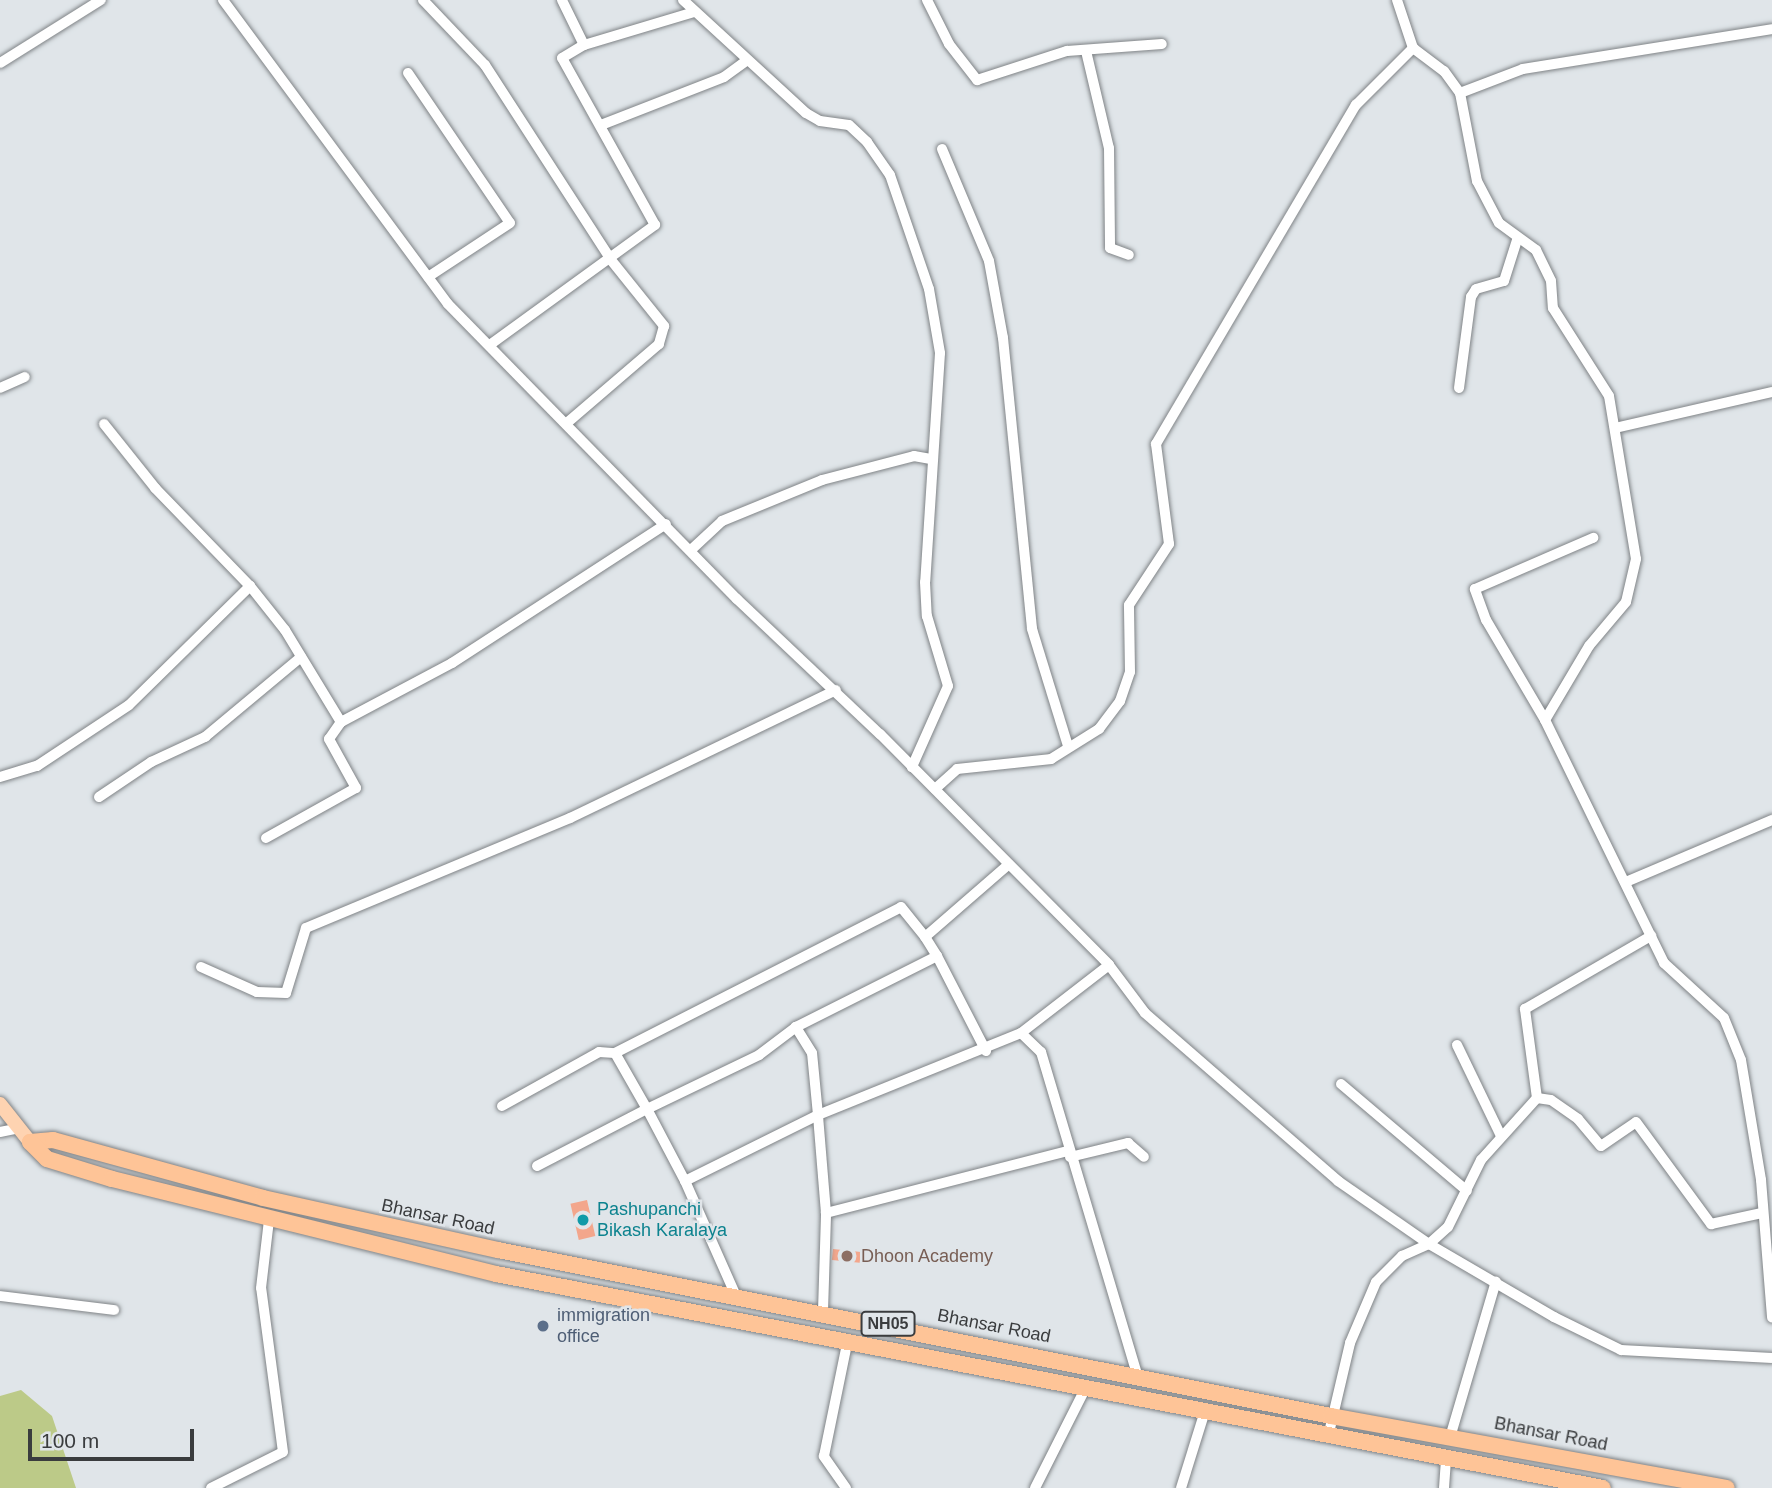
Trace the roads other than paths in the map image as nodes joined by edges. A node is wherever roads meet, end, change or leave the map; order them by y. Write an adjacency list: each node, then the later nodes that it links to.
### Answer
1 (102, 0): 15 (street)
2 (223, 0): 23 (street)
3 (423, 0): 22 (street)
4 (562, 0): 11 (street)
5 (683, 0): 8 (street)
6 (927, 0): 13 (street)
7 (1397, 0): 12 (street)
8 (694, 12): 11 (street); 14 (street)
9 (1772, 29): 17 (street)
10 (1162, 44): 13 (street)
11 (584, 45): 18 (street)
12 (1413, 48): 17 (street); 41 (street)
13 (1086, 51): 21 (street)
14 (746, 61): 18 (street); 32 (street)
15 (0, 63)
16 (408, 73): 23 (street)
17 (1460, 93): 20 (street)
18 (601, 125): 22 (street)
19 (942, 149): 41 (street)
20 (1517, 240): 27 (street); 31 (street)
21 (1129, 256)
22 (611, 260): 24 (street); 29 (street)
23 (428, 276): 24 (street)
24 (491, 344): 29 (street)
25 (24, 377): 26 (street)
26 (0, 388)
27 (1459, 388)
28 (1772, 392): 31 (street)
29 (568, 422): 33 (street)
30 (104, 424): 36 (street)
31 (1615, 428): 39 (street)
32 (931, 459): 35 (street); 42 (street)
33 (666, 524): 35 (street); 40 (street)
34 (1593, 538): 39 (street)
35 (692, 549): 38 (street)
36 (250, 586): 37 (street); 43 (street)
37 (301, 657): 40 (street); 45 (street)
38 (836, 690): 42 (street); 54 (street)
39 (1545, 720): 49 (street)
40 (341, 722): 47 (street)
41 (1068, 746): 44 (street)
42 (912, 767): 44 (street)
43 (0, 777)
44 (935, 789): 48 (street)
45 (99, 797)
46 (1772, 820): 49 (street)
47 (267, 838)
48 (1009, 864): 51 (street); 53 (street)
49 (1626, 882): 50 (street)
50 (1651, 936): 61 (street); 76 (street)
51 (925, 937): 52 (street); 59 (street)
52 (937, 956): 55 (street); 58 (street)
53 (1109, 965): 56 (street); 79 (street)
54 (201, 967)
55 (796, 1027): 64 (street); 65 (street)
56 (1021, 1032): 58 (street); 70 (street)
57 (1457, 1045): 68 (street)
58 (986, 1051): 65 (street)
59 (615, 1053): 63 (street); 64 (street)
60 (1342, 1084): 74 (street)
61 (1537, 1098): 68 (street); 76 (street)
62 (1, 1103): 66 (main road, NH05)
63 (502, 1106)
64 (647, 1108): 72 (street); 73 (street)
65 (818, 1115): 73 (street); 75 (street)
66 (16, 1129): 67 (street); 69 (main road, NH05)
67 (0, 1132)
68 (1500, 1134): 74 (street)
69 (30, 1142): 77 (highway, NH05); 83 (highway, Bhansar Road / NH05)
70 (1069, 1154): 71 (street); 75 (street); 89 (street)
71 (1144, 1157)
72 (537, 1166)
73 (685, 1181): 83 (street)
74 (1467, 1191): 79 (street)
75 (827, 1213): 85 (street)
76 (1762, 1213): 80 (street)
77 (270, 1220): 87 (highway, NH05); 96 (street)
78 (1772, 1234): 80 (street)
79 (1429, 1244): 81 (street); 92 (street)
80 (1768, 1262): 86 (street)
81 (1496, 1282): 88 (street); 93 (street)
82 (0, 1296): 84 (street)
83 (736, 1296): 85 (highway, Bhansar Road / NH05)
84 (114, 1310)
85 (823, 1311): 89 (highway, Bhansar Road / NH05)
86 (1772, 1318)
87 (848, 1344): 90 (highway, NH05); 97 (street)
88 (1772, 1358)
89 (1137, 1375): 92 (highway, Bhansar Road / NH05)
90 (1085, 1389): 91 (highway, NH05); 98 (street)
91 (1204, 1414): 94 (highway, NH05); 99 (street)
92 (1331, 1416): 93 (highway, Bhansar Road / NH05); 94 (street)
93 (1451, 1434): 102 (highway, Bhansar Road / NH05)
94 (1328, 1437): 95 (highway, NH05)
95 (1446, 1455): 100 (street); 101 (highway, NH05)
96 (211, 1488)
97 (846, 1488)
98 (1035, 1488)
99 (1181, 1488)
100 (1444, 1488)
101 (1603, 1488)
102 (1727, 1488)

